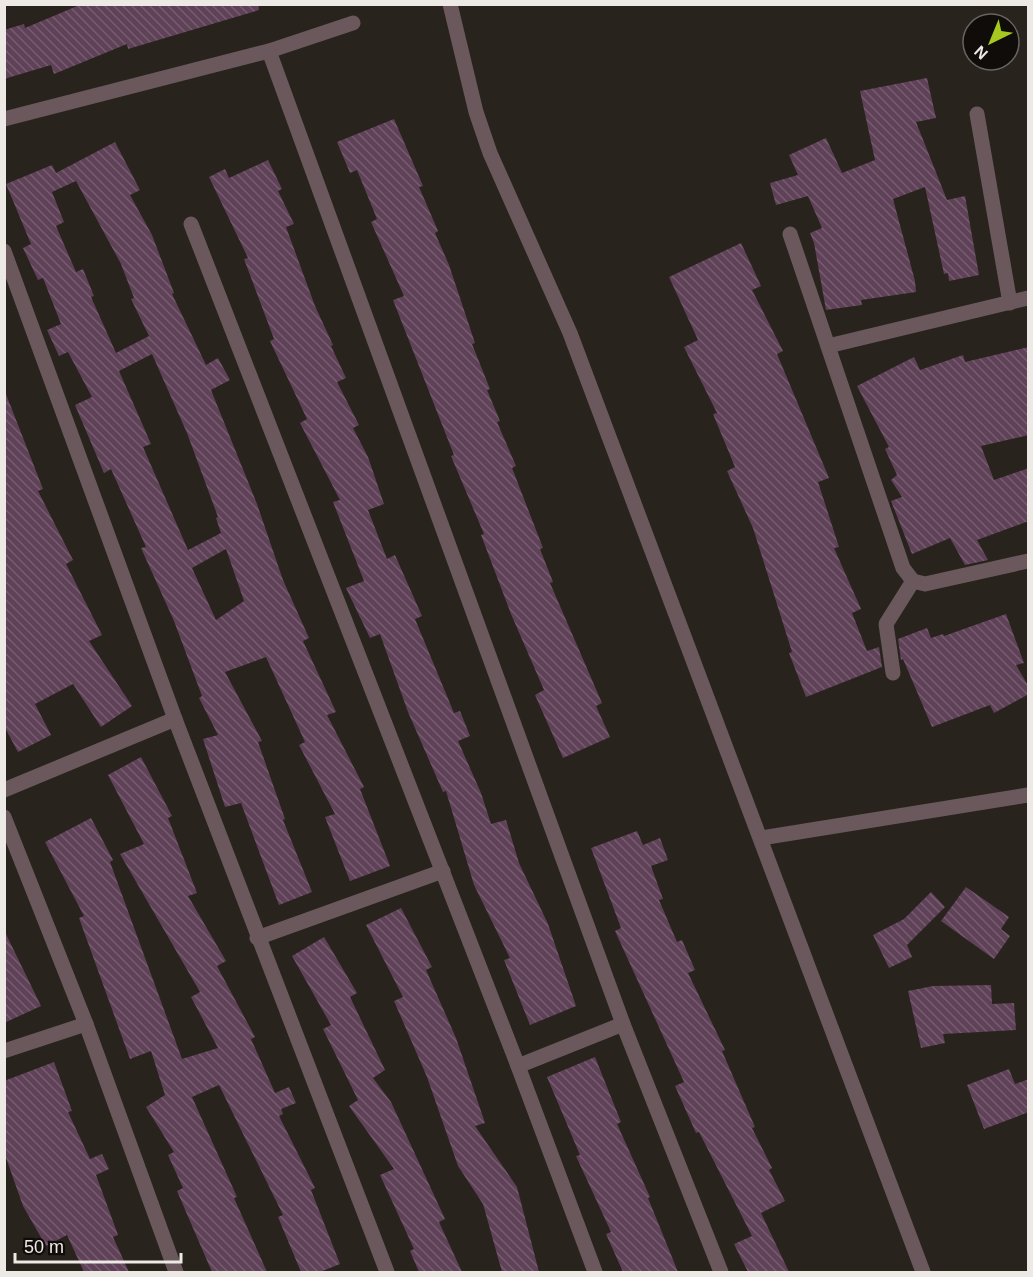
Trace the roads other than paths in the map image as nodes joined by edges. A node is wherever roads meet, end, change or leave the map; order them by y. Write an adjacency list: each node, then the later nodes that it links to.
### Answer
1 (450, 4): 19 (street)
2 (353, 23): 3 (street)
3 (268, 51): 5 (street); 23 (street)
4 (977, 114): 10 (street)
5 (4, 119)
6 (191, 224): 20 (street)
7 (790, 234): 11 (street)
8 (4, 251): 15 (street)
9 (1029, 298): 10 (street)
10 (1010, 303): 11 (street)
11 (828, 346): 13 (street)
12 (1029, 561): 13 (street)
13 (913, 581): 14 (street)
14 (893, 673)
15 (174, 719): 16 (street); 21 (street)
16 (4, 790)
17 (1029, 795): 19 (street)
18 (4, 817): 22 (street)
19 (761, 838): 30 (street)
20 (443, 871): 21 (street); 25 (street)
21 (257, 938): 27 (street)
22 (86, 1024): 24 (street); 26 (street)
23 (623, 1024): 25 (street); 29 (street)
24 (4, 1051)
25 (518, 1066): 28 (street)
26 (176, 1272)
27 (387, 1272)
28 (595, 1272)
29 (721, 1272)
30 (923, 1272)

